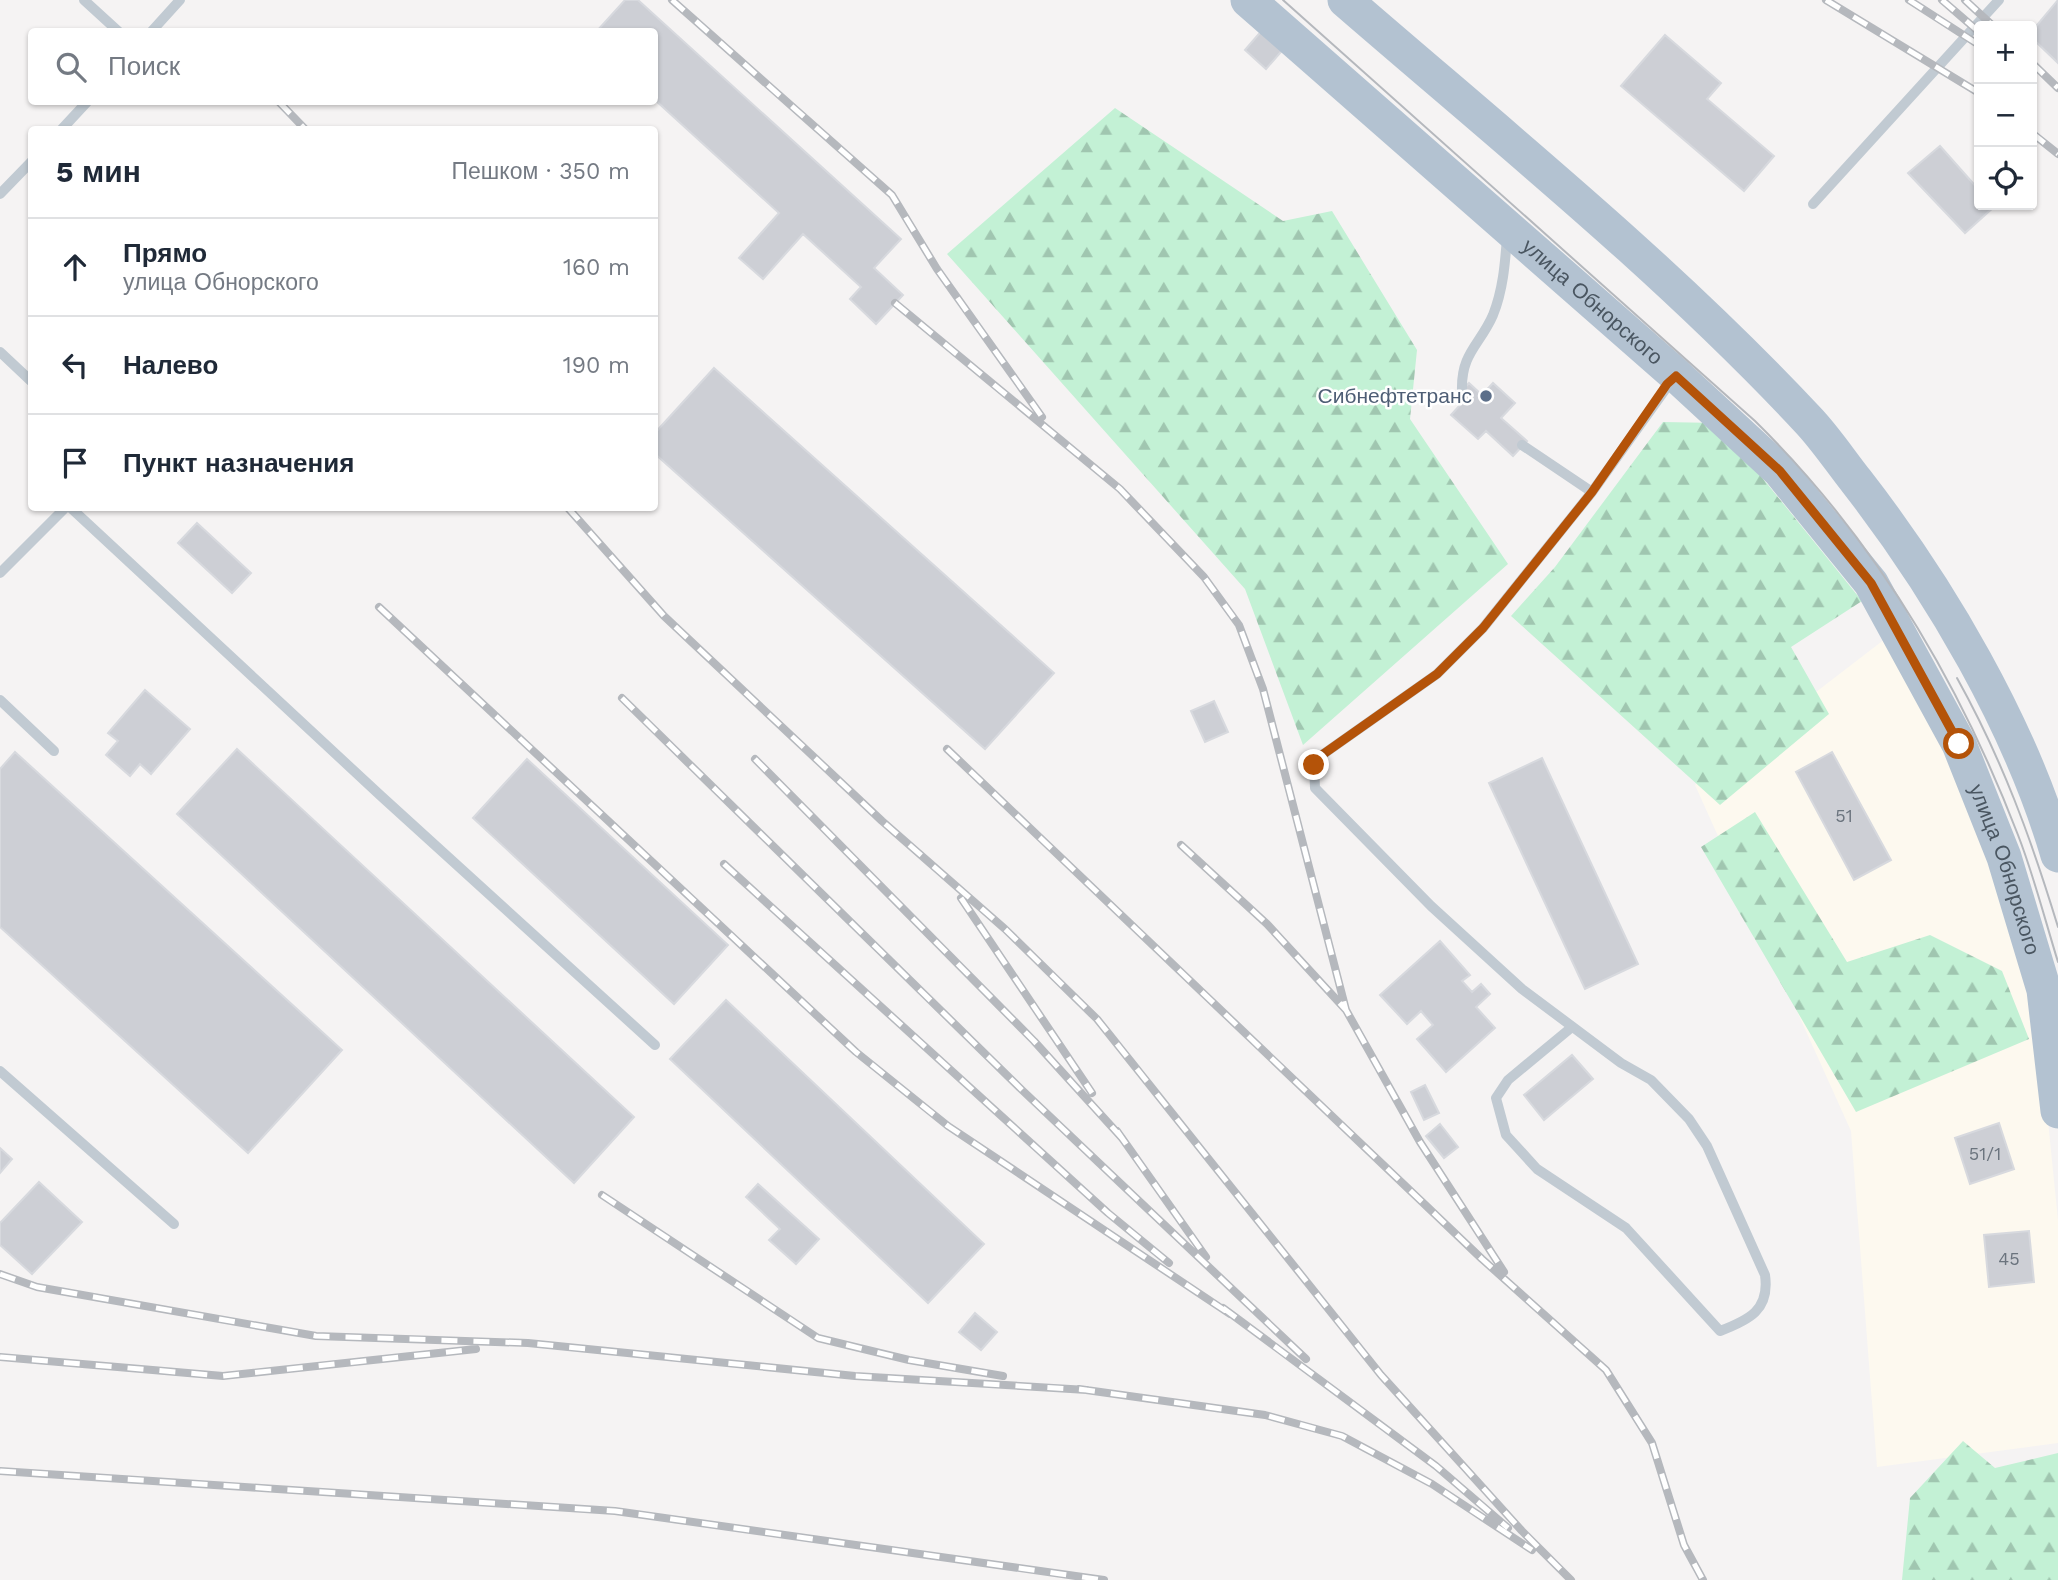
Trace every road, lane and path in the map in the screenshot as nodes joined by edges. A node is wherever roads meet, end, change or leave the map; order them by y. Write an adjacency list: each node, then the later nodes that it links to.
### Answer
1 (83, 0): 6 (lane)
2 (180, 0): 7 (lane)
3 (1248, 0): 13 (main road, улица Обнорского)
4 (1345, 0): 25 (main road)
5 (1999, 0): 12 (lane)
6 (114, 28)
7 (155, 28)
8 (84, 105): 9 (lane)
9 (65, 126)
10 (28, 165): 11 (lane)
11 (0, 194)
12 (1813, 204)
13 (1508, 228): 15 (main road, улица Обнорского); 17 (lane)
14 (0, 352): 16 (lane)
15 (1676, 376): 19 (lane); 29 (main road, улица Обнорского)
16 (28, 378)
17 (1462, 390)
18 (1522, 445): 19 (lane)
19 (1592, 492): 26 (lane)
20 (62, 511): 22 (lane)
21 (74, 511): 27 (lane)
22 (0, 573)
23 (0, 700): 24 (lane)
24 (54, 751)
25 (2057, 850)
26 (1572, 1027): 26 (lane)
27 (655, 1045)
28 (0, 1071): 30 (lane)
29 (2058, 1111)
30 (174, 1224)

